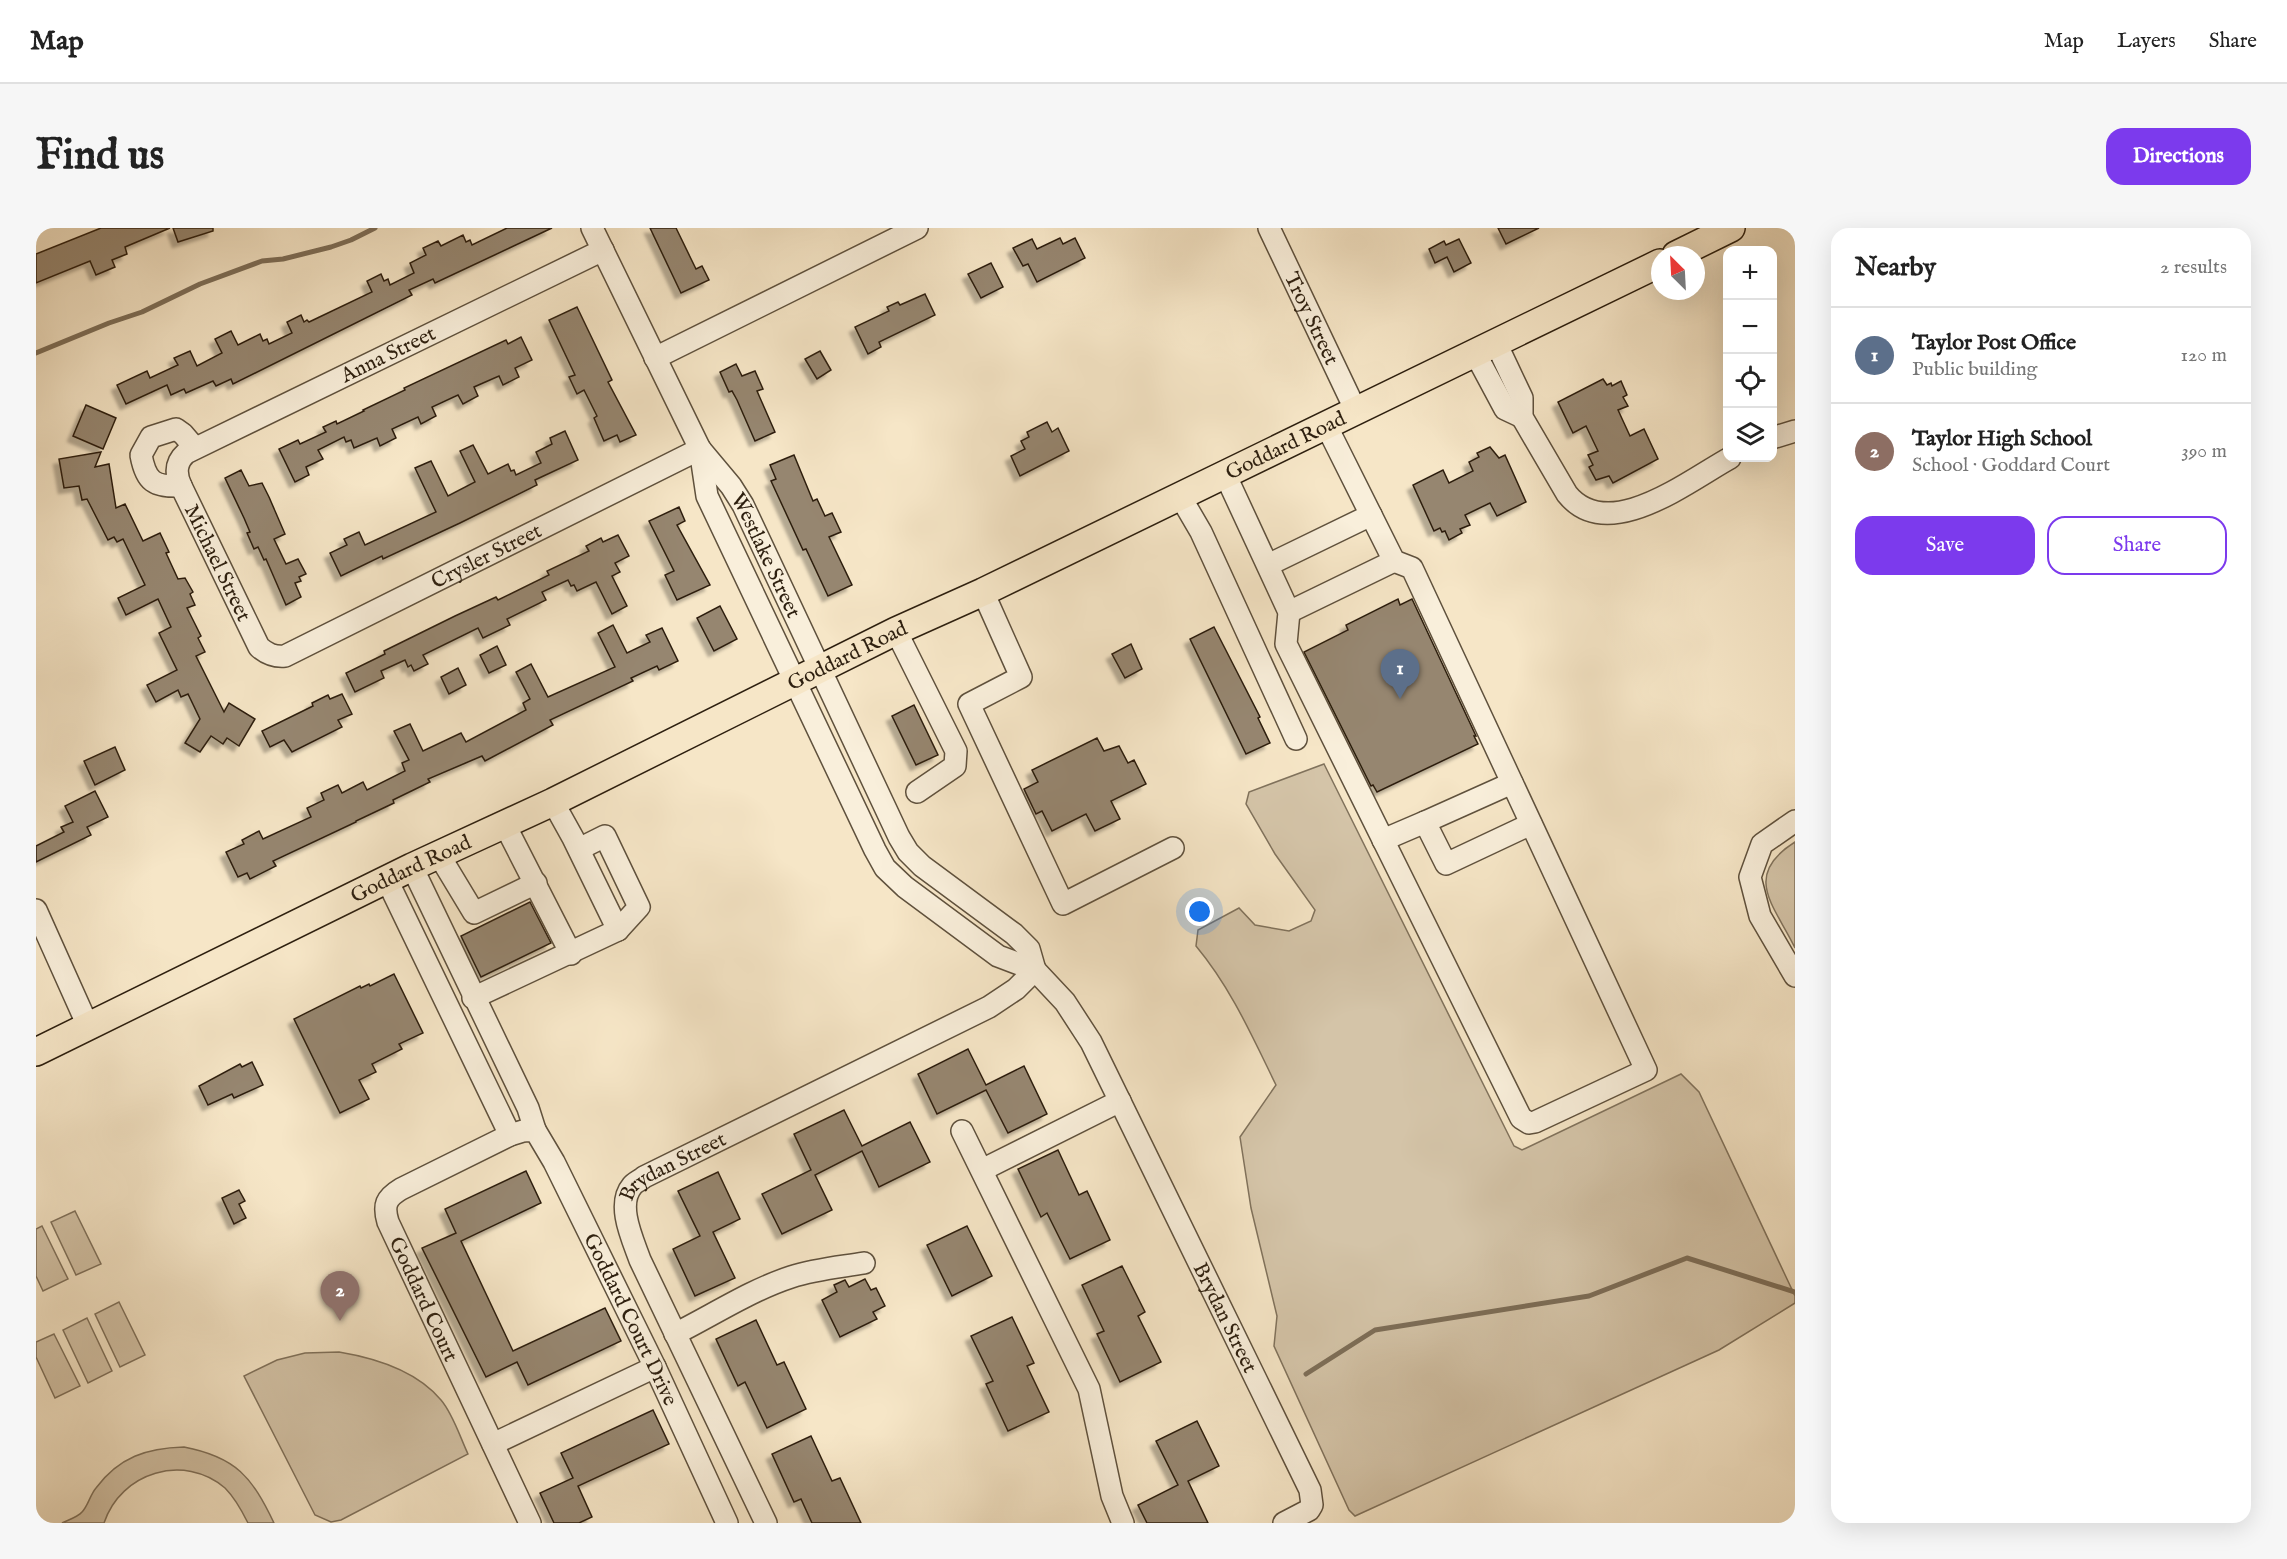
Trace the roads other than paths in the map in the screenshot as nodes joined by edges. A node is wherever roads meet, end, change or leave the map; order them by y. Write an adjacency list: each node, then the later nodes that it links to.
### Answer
1 (592, 228): 6 (street, Westlake Street)
2 (917, 228): 9 (street)
3 (1269, 228): 10 (street, Troy Street)
4 (1724, 230): 5 (main road)
5 (1693, 246)
6 (603, 250): 9 (street, Westlake Street); 14 (street, Anna Street)
7 (1651, 267): 8 (main road, Goddard Road)
8 (1485, 348): 10 (main road, Goddard Road); 16 (street)
9 (655, 358): 15 (street, Westlake Street)
10 (1356, 411): 11 (main road, Goddard Road)
11 (1326, 425): 18 (main road, Goddard Road); 21 (street)
12 (1795, 431): 13 (street)
13 (1777, 437)
14 (195, 448): 17 (street, Anna Street); 19 (street)
15 (700, 449): 27 (street, Crysler Street); 28 (street, Westlake Street); 29 (street, Westlake Street)
16 (1723, 462)
17 (178, 464): 19 (street, Michael Street)
18 (1225, 474): 20 (main road, Goddard Road); 23 (street)
19 (181, 486): 27 (street, Michael Street)
20 (1180, 496): 24 (main road, Goddard Road); 30 (street)
21 (1371, 515): 22 (street); 23 (street)
22 (1394, 561): 25 (street); 31 (street)
23 (1268, 565): 25 (street)
24 (983, 592): 26 (main road, Goddard Road); 39 (street)
25 (1289, 612): 38 (street)
26 (896, 631): 28 (main road, Goddard Road); 32 (street)
27 (271, 655)
28 (819, 669): 29 (main road, Goddard Road); 48 (street, Brydan Street)
29 (795, 680): 33 (main road, Goddard Road); 48 (street, Brydan Street)
30 (1296, 739)
31 (1512, 783): 35 (street); 37 (street)
32 (917, 792)
33 (553, 802): 36 (main road, Goddard Road); 40 (street)
34 (1795, 821): 49 (street)
35 (1425, 822): 37 (street); 38 (street)
36 (504, 824): 41 (main road, Goddard Road); 44 (street)
37 (1531, 824): 38 (street)
38 (1383, 840)
39 (1173, 848)
40 (579, 849): 46 (street); 46 (street)
41 (439, 855): 42 (main road, Goddard Road); 44 (street)
42 (412, 867): 43 (main road, Goddard Road); 50 (street)
43 (387, 880): 51 (main road, Goddard Road); 55 (street)
44 (536, 884): 47 (street)
45 (36, 910): 51 (street)
46 (618, 930): 47 (street)
47 (571, 954): 50 (street)
48 (1035, 970): 53 (street, Brydan Street); 58 (street, Brydan Street)
49 (1795, 976)
50 (473, 998): 55 (street)
51 (88, 1026): 52 (main road, Goddard Road)
52 (36, 1052)
53 (1120, 1101): 56 (street); 65 (street, Brydan Street)
54 (962, 1131): 56 (street)
55 (523, 1132): 59 (street, Goddard Court Drive); 60 (street, Goddard Court)
56 (982, 1170): 64 (street)
57 (864, 1263): 58 (street)
58 (675, 1334): 63 (street, Brydan Street)
59 (655, 1367): 60 (street); 62 (street, Goddard Court Drive)
60 (492, 1444): 61 (street, Goddard Court)
61 (530, 1523)
62 (728, 1523)
63 (766, 1523)
64 (1123, 1523)
65 (1284, 1523)

